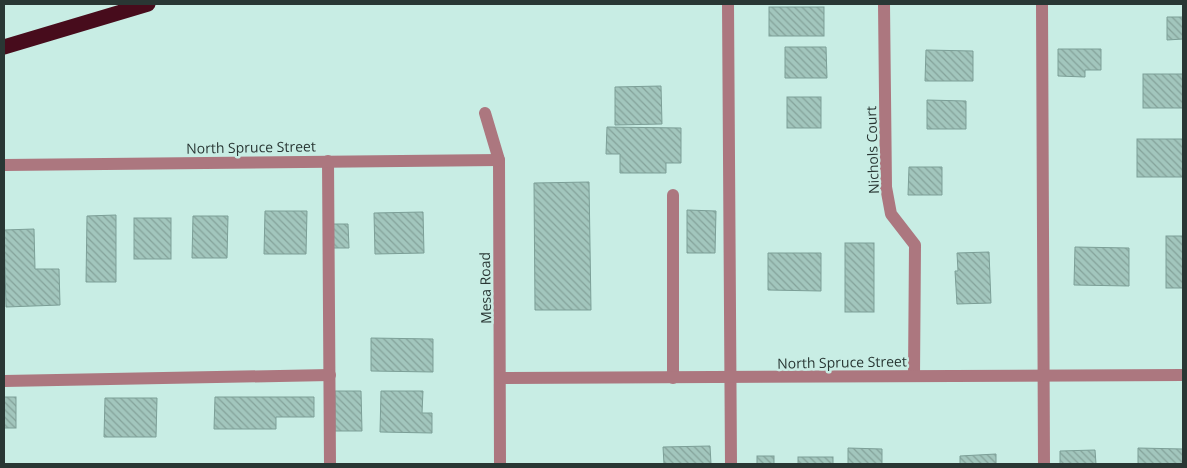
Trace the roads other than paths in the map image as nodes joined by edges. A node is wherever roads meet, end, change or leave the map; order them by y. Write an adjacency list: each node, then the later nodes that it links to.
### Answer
1 (148, 4): 5 (highway)
2 (728, 4): 17 (street)
3 (884, 4): 13 (street, Nichols Court)
4 (1042, 4): 14 (street)
5 (4, 47)
6 (485, 113): 7 (street, Mesa Road)
7 (499, 160): 8 (street, North Spruce Street); 15 (street, Mesa Road)
8 (328, 161): 9 (street, North Spruce Street); 11 (street)
9 (4, 165)
10 (673, 195): 16 (street)
11 (330, 375): 18 (street); 19 (street)
12 (1183, 375): 14 (street, North Spruce Street)
13 (914, 376): 14 (street, North Spruce Street); 17 (street, North Spruce Street)
14 (1042, 376): 22 (street)
15 (501, 378): 16 (street, North Spruce Street); 20 (street, Mesa Road)
16 (673, 378): 17 (street, North Spruce Street)
17 (730, 378): 21 (street)
18 (4, 381)
19 (330, 464)
20 (500, 464)
21 (731, 464)
22 (1044, 464)

